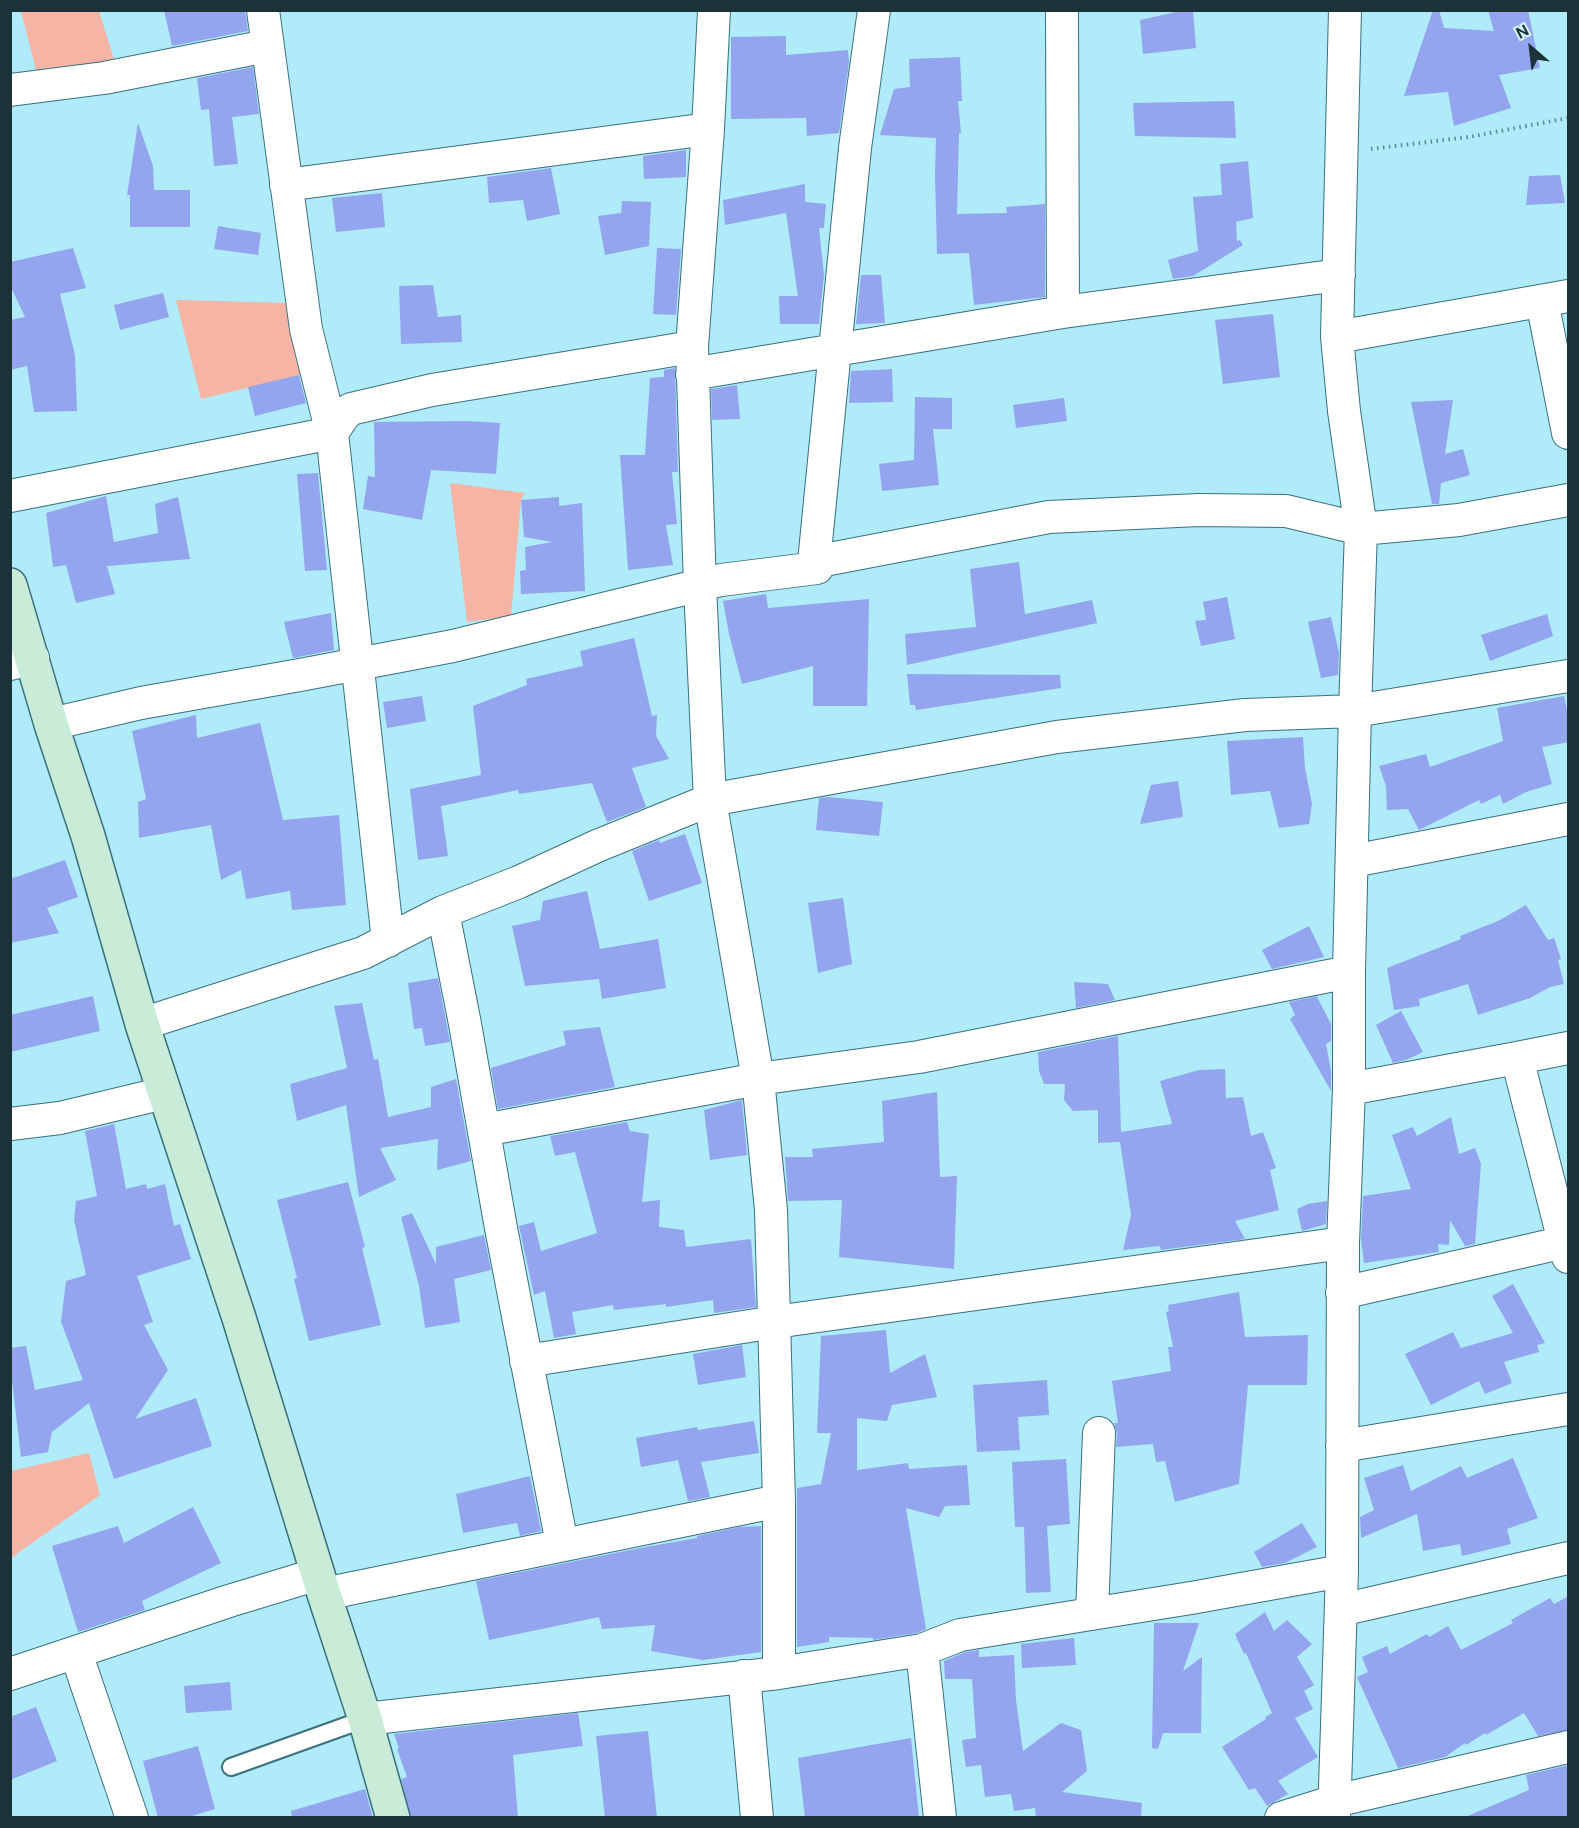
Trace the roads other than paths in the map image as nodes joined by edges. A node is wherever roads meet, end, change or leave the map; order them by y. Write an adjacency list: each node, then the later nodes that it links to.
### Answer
1 (263, 10): 6 (street)
2 (714, 10): 8 (street)
3 (874, 10): 14 (street)
4 (1062, 10): 12 (street)
5 (1345, 10): 10 (street)
6 (267, 46): 7 (street); 9 (street)
7 (10, 90)
8 (708, 129): 9 (street); 15 (street)
9 (286, 185): 16 (street)
10 (1339, 275): 12 (street); 13 (street)
11 (1555, 299): 13 (street); 17 (street)
12 (1063, 312): 14 (street)
13 (1337, 337): 20 (street)
14 (834, 351): 15 (street); 21 (street)
15 (692, 361): 16 (street); 23 (street)
16 (332, 432): 18 (street); 25 (street)
17 (1569, 433)
18 (10, 496)
19 (1569, 500): 20 (street)
20 (1361, 529): 21 (street); 27 (street)
21 (814, 562): 23 (street)
22 (10, 585): 24 (street)
23 (700, 586): 25 (street); 29 (street)
24 (22, 661): 28 (street)
25 (359, 664): 28 (street); 33 (street)
26 (1569, 676): 27 (street)
27 (1355, 711): 29 (street); 31 (street)
28 (51, 723): 35 (street)
29 (710, 800): 32 (street); 38 (street)
30 (1569, 819): 31 (street)
31 (1353, 861): 34 (street)
32 (443, 912): 33 (street); 42 (street)
33 (388, 941): 35 (street)
34 (1349, 972): 38 (street); 39 (street)
35 (142, 1024): 40 (street)
36 (1569, 1048): 37 (street)
37 (1517, 1058): 39 (street); 44 (street)
38 (758, 1079): 42 (street); 46 (street)
39 (1349, 1089): 43 (street)
40 (164, 1093): 41 (street); 55 (street)
41 (10, 1124)
42 (484, 1130): 47 (street)
43 (1343, 1243): 45 (street); 46 (street)
44 (1567, 1250): 45 (street)
45 (1342, 1293): 50 (street)
46 (775, 1322): 47 (street); 51 (street)
47 (526, 1361): 52 (street)
48 (1569, 1409): 50 (street)
49 (1100, 1434): 57 (street)
50 (1342, 1446): 54 (street)
51 (779, 1501): 52 (street); 60 (street)
52 (562, 1544): 55 (street)
53 (1569, 1558): 56 (street)
54 (1342, 1571): 56 (street); 57 (street)
55 (321, 1584): 59 (street); 63 (street)
56 (1341, 1610): 66 (street)
57 (1092, 1613): 58 (street)
58 (922, 1650): 60 (street); 70 (street)
59 (76, 1653): 61 (street); 67 (street)
60 (779, 1673): 62 (street)
61 (10, 1674)
62 (744, 1676): 63 (street); 69 (street)
63 (364, 1719): 65 (lane); 68 (street)
64 (1569, 1747): 66 (street)
65 (231, 1767)
66 (1334, 1809): 71 (street)
67 (132, 1818)
68 (393, 1818)
69 (757, 1818)
70 (940, 1818)
71 (1281, 1818)

